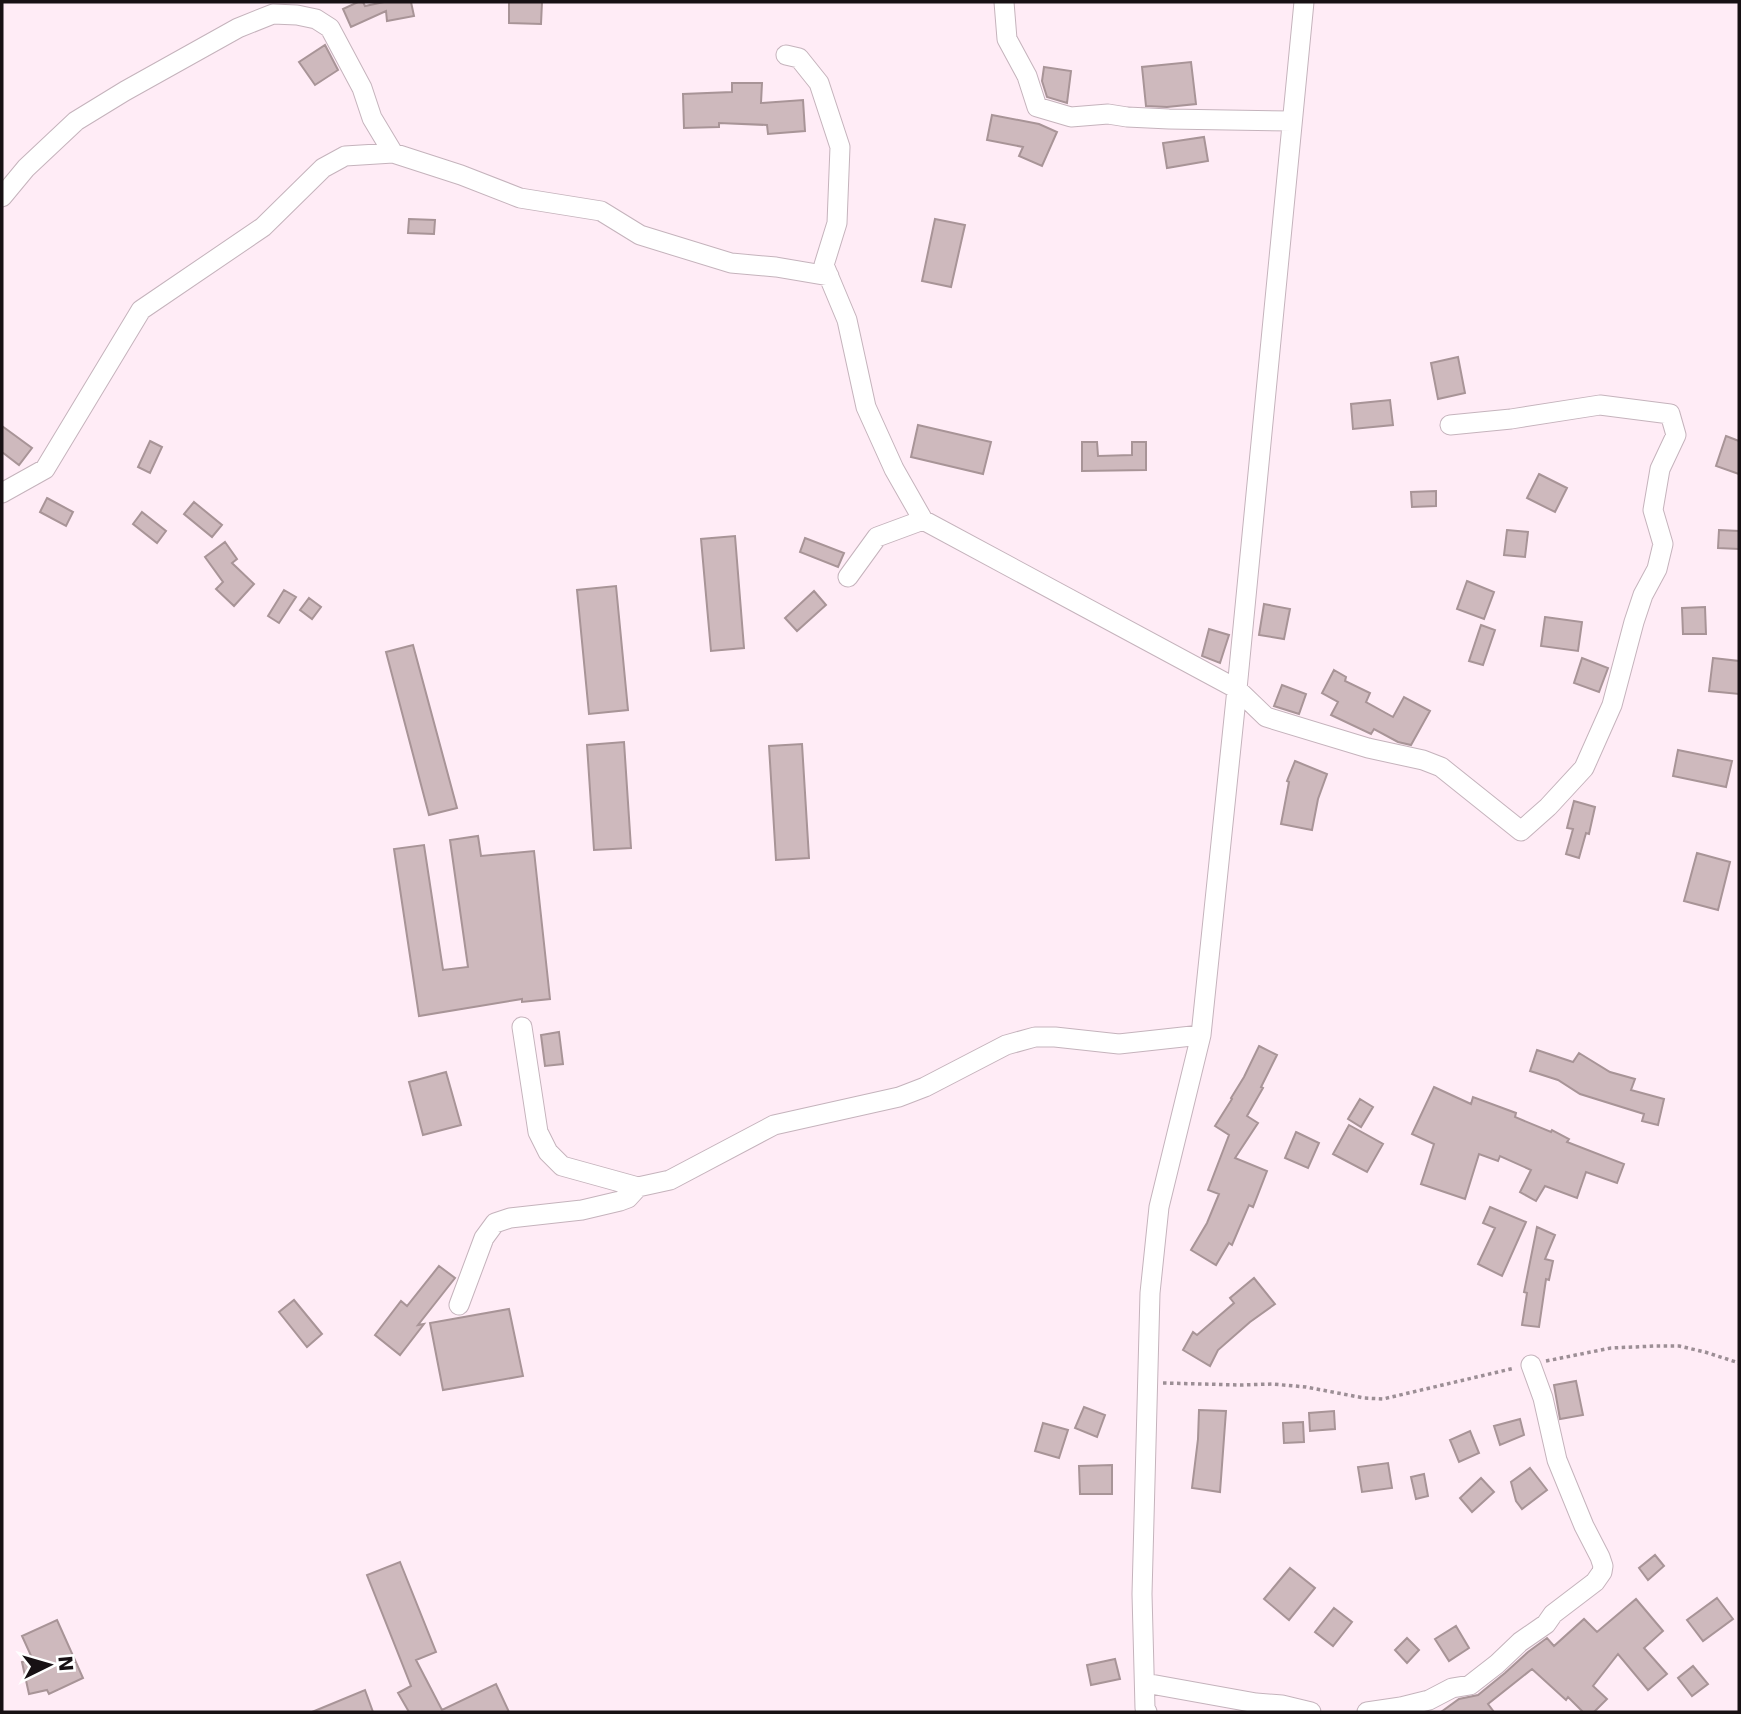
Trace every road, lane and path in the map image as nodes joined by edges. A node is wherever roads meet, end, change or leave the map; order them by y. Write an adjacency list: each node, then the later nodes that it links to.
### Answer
1 (1004, 2): 4 (street)
2 (1304, 2): 4 (street)
3 (786, 55): 7 (street)
4 (1292, 121): 12 (street)
5 (393, 153): 6 (street); 7 (street); 9 (street)
6 (2, 197)
7 (829, 276): 10 (street)
8 (1450, 425): 12 (street)
9 (2, 493)
10 (923, 520): 11 (street); 12 (street)
11 (848, 577)
12 (1237, 689): 14 (street)
13 (522, 1027): 15 (street)
14 (1201, 1035): 15 (street); 19 (street)
15 (638, 1187): 16 (street)
16 (459, 1305)
17 (1739, 1363): 18 (path)
18 (1531, 1365): 19 (path); 23 (street)
19 (1147, 1382): 20 (street)
20 (1145, 1683): 21 (street); 22 (street)
21 (1141, 1711)
22 (1311, 1712)
23 (1367, 1712)

